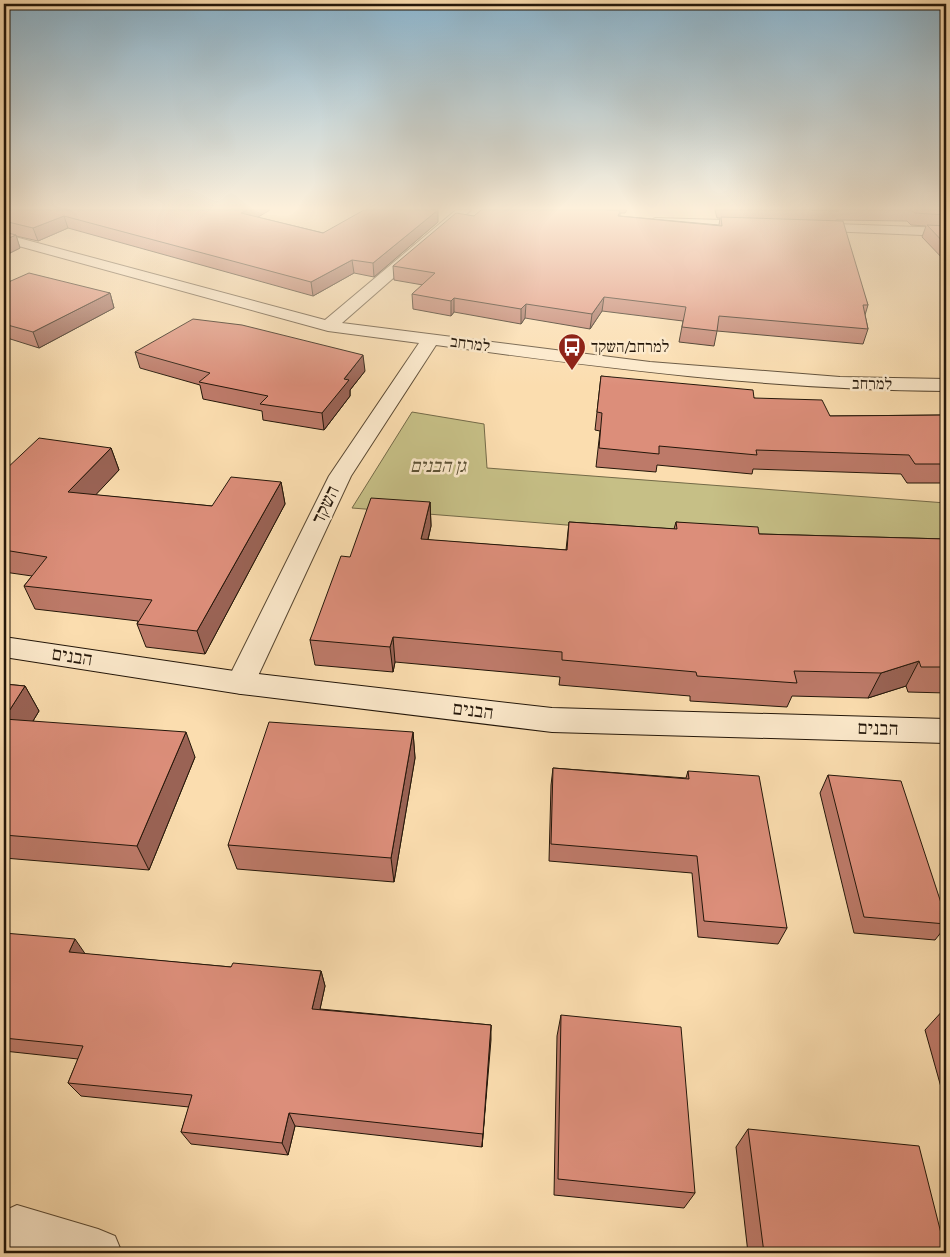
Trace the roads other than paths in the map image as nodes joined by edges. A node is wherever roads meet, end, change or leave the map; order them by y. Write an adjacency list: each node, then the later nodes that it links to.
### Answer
1 (117, 269): 3 (street, למרחב)
2 (395, 269): 3 (street)
3 (328, 326): 4 (street, למרחב)
4 (431, 339): 5 (street, למרחב); 7 (street, השקד)
5 (946, 385)
6 (4, 647): 7 (street, הבנים)
7 (241, 683): 8 (street, הבנים)
8 (946, 731)
9 (8, 1253): 10 (street)
10 (98, 1253)

